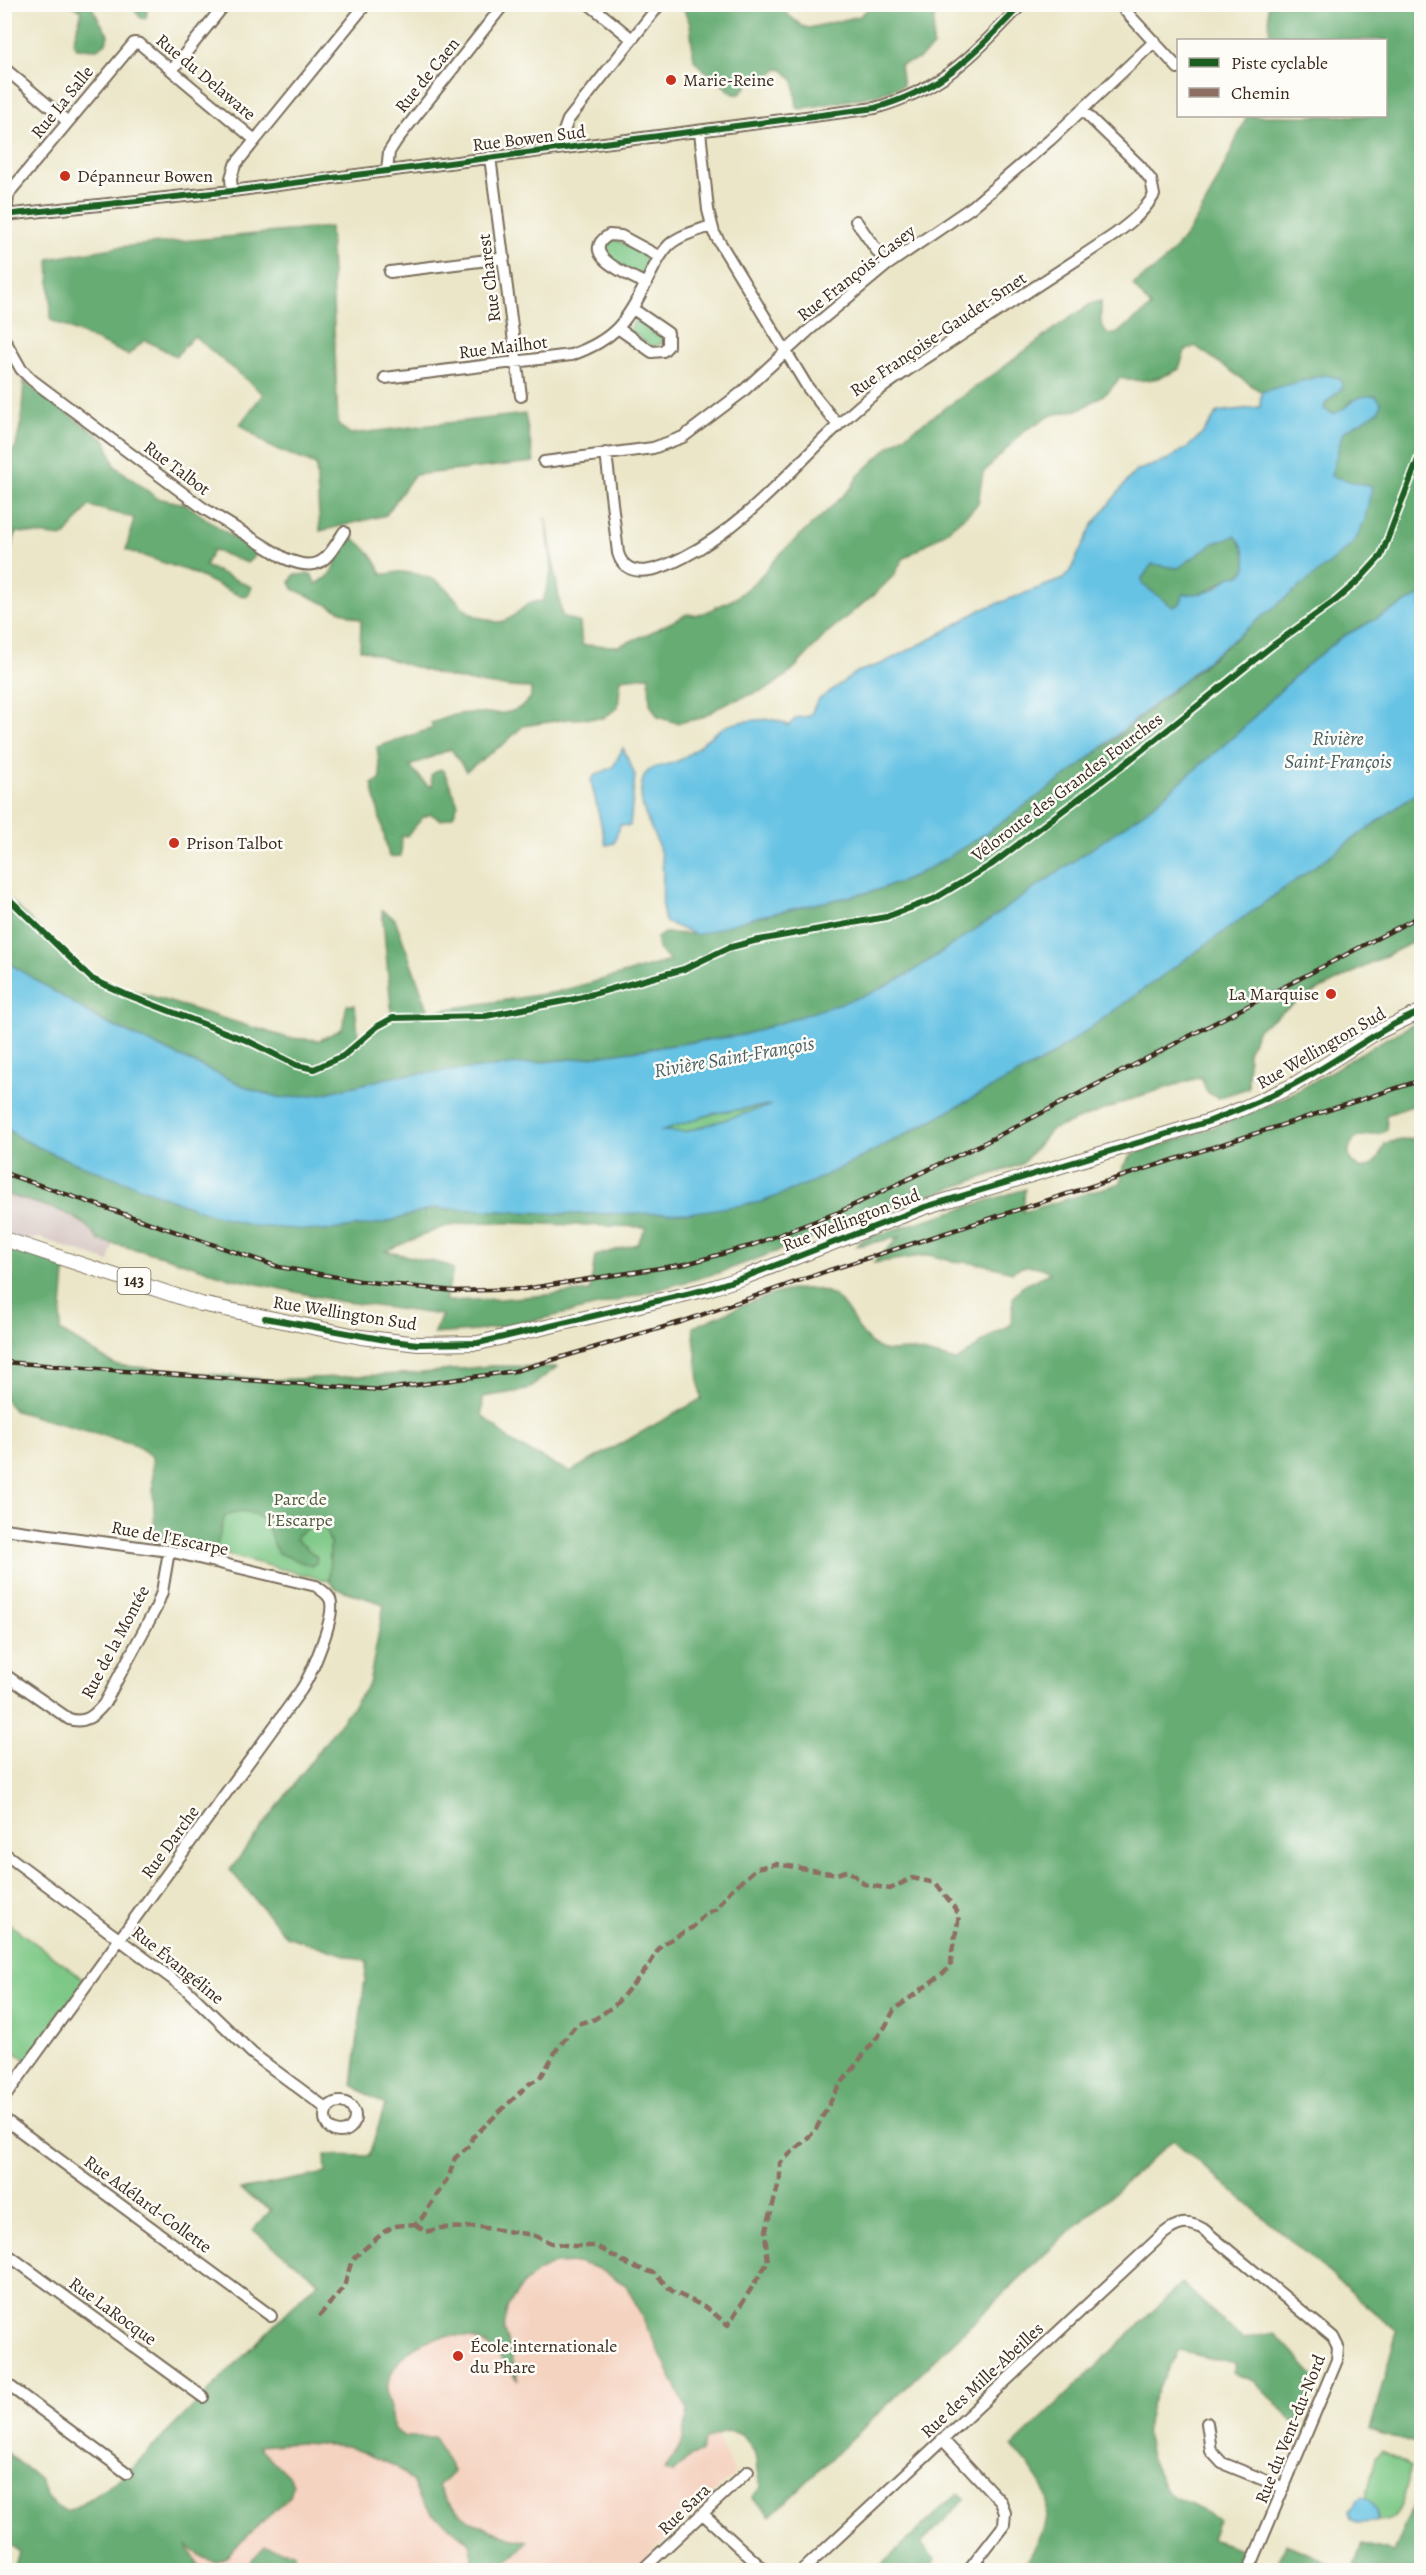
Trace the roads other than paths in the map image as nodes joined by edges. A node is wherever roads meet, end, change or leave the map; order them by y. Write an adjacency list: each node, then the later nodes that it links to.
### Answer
1 (225, 4): 13 (street)
2 (366, 4): 17 (street)
3 (504, 4): 20 (street, Rue de Caen)
4 (589, 4): 8 (street)
5 (660, 4): 8 (street)
6 (1022, 4): 16 (street, Rue Bowen Sud)
7 (1119, 4): 9 (street)
8 (632, 39): 18 (street)
9 (1155, 41): 11 (street); 14 (street, Rue François-Casey)
10 (134, 44): 13 (street, Rue du Delaware); 15 (street, Rue La Salle)
11 (1177, 66)
12 (4, 68): 15 (street)
13 (172, 70): 17 (street, Rue du Delaware)
14 (1082, 110): 27 (street, Rue François-Casey); 37 (street, Rue Françoise-Gaudet-Smet)
15 (67, 121): 22 (street, Rue La Salle)
16 (700, 131): 18 (street, Rue Bowen Sud); 24 (street)
17 (255, 140): 21 (street)
18 (563, 148): 19 (street, Rue Bowen Sud)
19 (490, 157): 20 (street, Rue Bowen Sud); 26 (street, Rue Charest)
20 (387, 171): 21 (street, Rue Bowen Sud)
21 (232, 191): 22 (street, Rue Bowen Sud)
22 (5, 215)
23 (856, 221): 27 (street)
24 (711, 226): 25 (street, Rue Mailhot); 33 (street)
25 (660, 257): 29 (street, Rue Mailhot); 29 (street)
26 (504, 258): 28 (street); 34 (street, Rue Charest)
27 (887, 266): 33 (street, Rue François-Casey)
28 (390, 272)
29 (646, 284): 30 (street, Rue Mailhot)
30 (633, 309): 31 (street, Rue Mailhot); 31 (street)
31 (619, 329): 34 (street, Rue Mailhot)
32 (4, 339): 40 (street, Rue Talbot)
33 (786, 352): 37 (street); 38 (street, Rue François-Casey)
34 (516, 362): 35 (street, Rue Mailhot); 36 (street, Rue Charest)
35 (385, 378)
36 (521, 396)
37 (838, 425): 38 (street, Rue Françoise-Gaudet-Smet)
38 (606, 453): 39 (street, Rue François-Casey)
39 (544, 462)
40 (344, 532)
41 (1422, 1011): 42 (main road, Rue Wellington Sud / 143)
42 (4, 1239)
43 (4, 1528): 44 (street, Rue de l'Escarpe)
44 (169, 1551): 45 (street, Rue de l'Escarpe); 46 (street, Rue de la Montée)
45 (326, 1593): 48 (street, Rue Darche)
46 (4, 1674)
47 (4, 1853): 48 (street, Rue Évangéline)
48 (120, 1939): 49 (street, Rue Darche); 50 (street, Rue Évangéline)
49 (4, 2098)
50 (327, 2109)
51 (4, 2119): 54 (street, Rue Adélard-Collette)
52 (1189, 2223): 58 (street, Rue des Mille-Abeilles); 61 (street, Rue du Vent-du-Nord)
53 (4, 2252): 56 (street, Rue LaRocque)
54 (271, 2316)
55 (4, 2382): 60 (street)
56 (203, 2397)
57 (1207, 2422): 61 (street)
58 (942, 2439): 65 (street, Rue des Mille-Abeilles); 66 (street)
59 (748, 2471): 62 (street, Rue Sara)
60 (127, 2473)
61 (1284, 2488): 67 (street, Rue du Vent-du-Nord)
62 (703, 2514): 63 (street, Rue Sara); 64 (street)
63 (642, 2571)
64 (764, 2571)
65 (803, 2571)
66 (969, 2571)
67 (1249, 2571)

